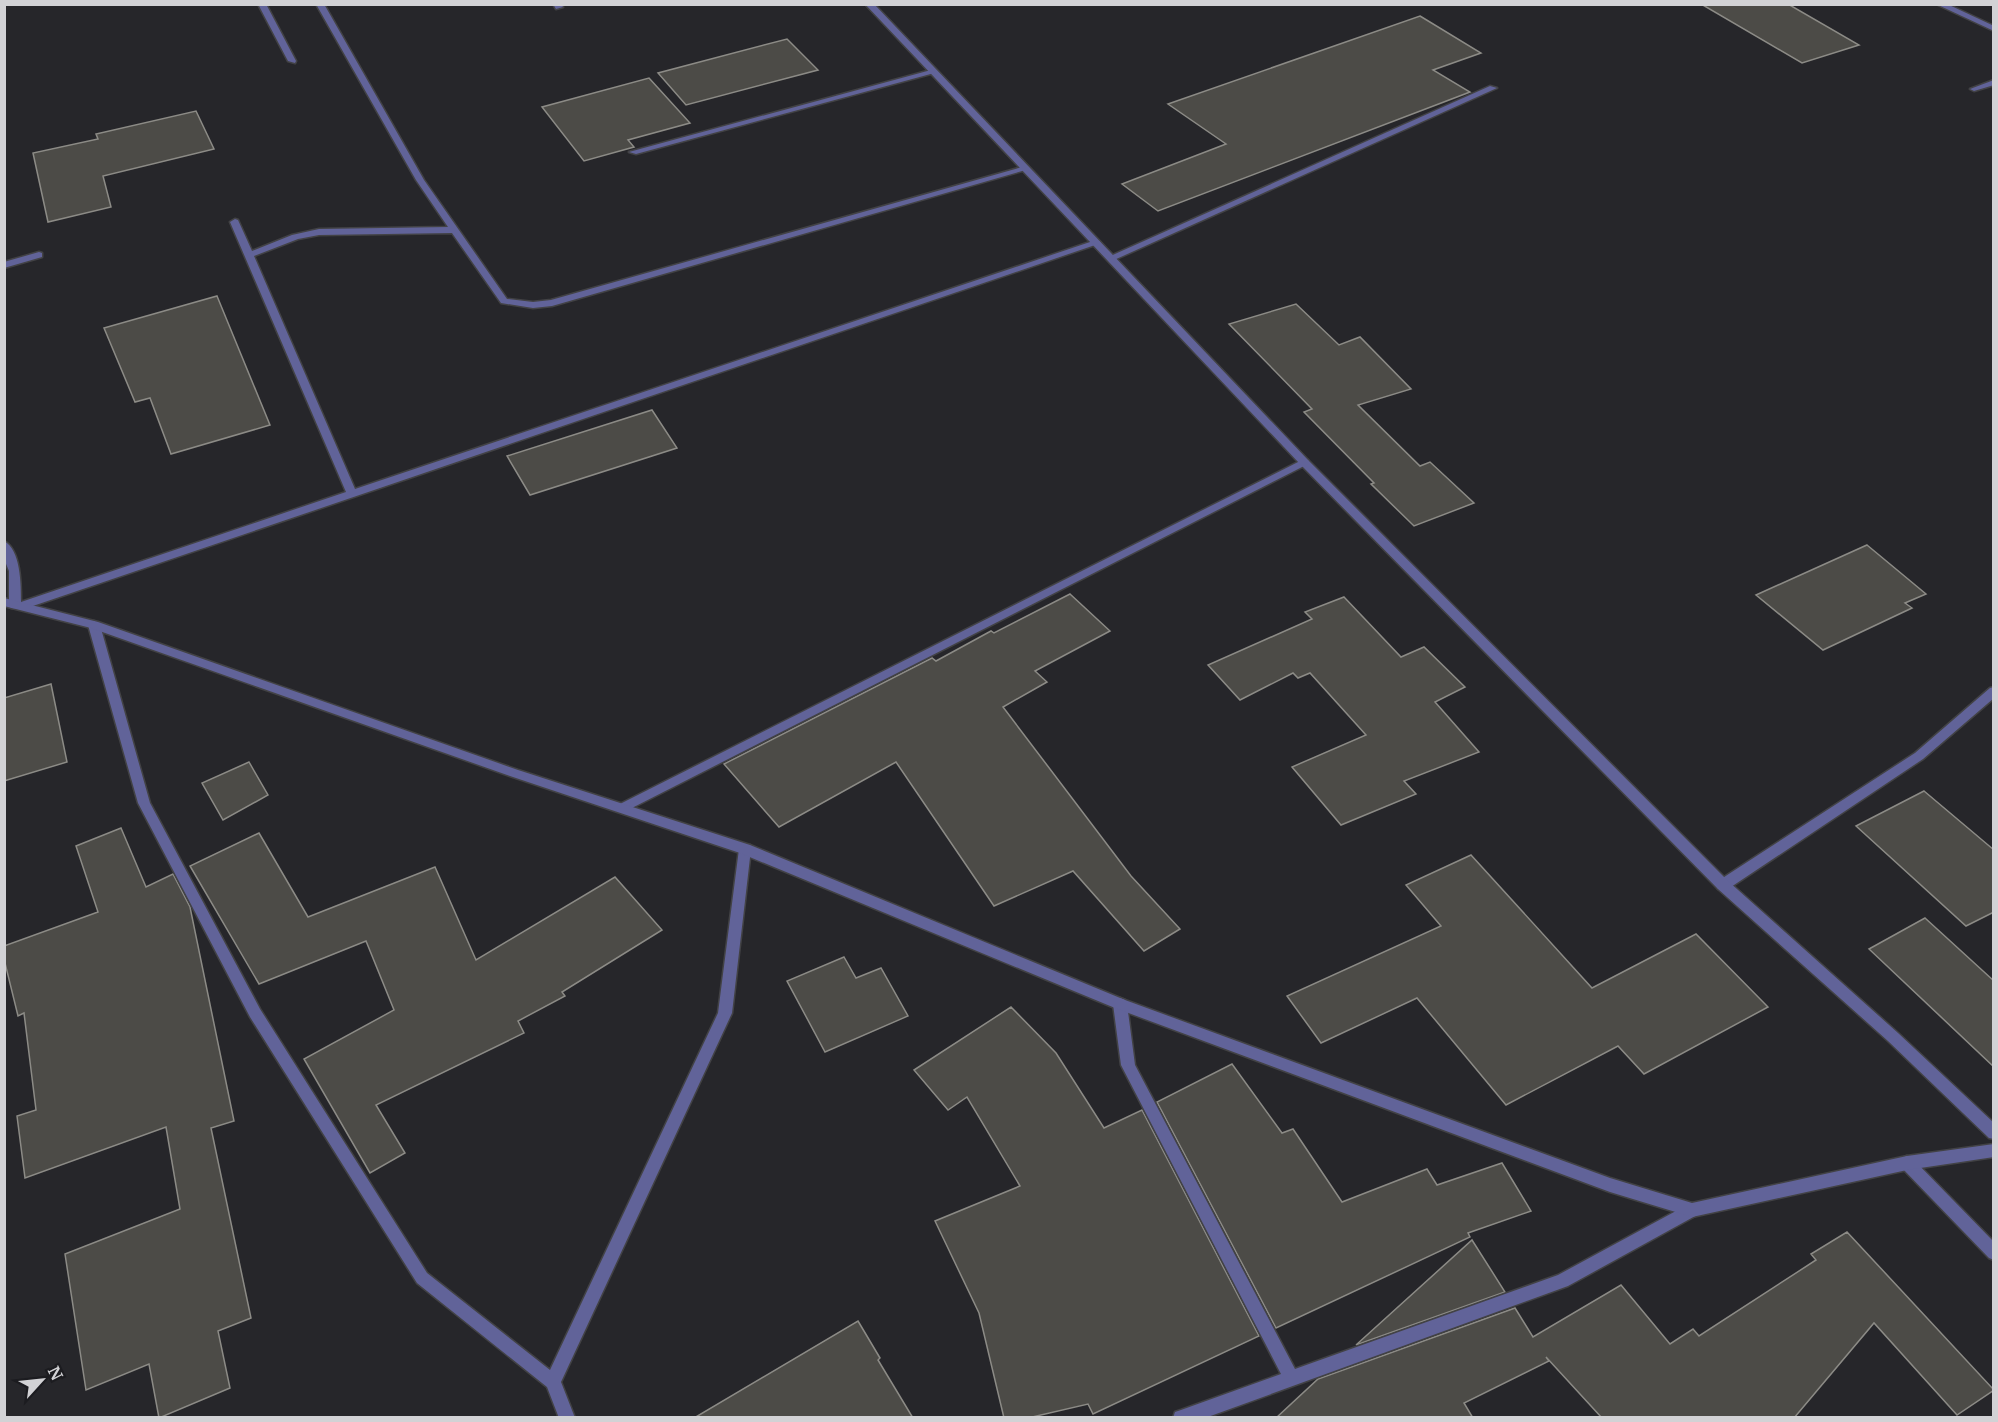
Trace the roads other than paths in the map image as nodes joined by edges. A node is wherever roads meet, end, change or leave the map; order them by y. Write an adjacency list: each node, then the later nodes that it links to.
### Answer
1 (261, 4): 6 (street)
2 (320, 4): 14 (street)
3 (869, 4): 7 (street)
4 (1940, 4): 5 (street)
5 (1994, 29)
6 (292, 61)
7 (933, 72): 11 (street); 12 (street)
8 (1994, 82): 10 (street)
9 (1493, 88): 18 (street)
10 (1974, 89)
11 (633, 152)
12 (1025, 169): 14 (street); 15 (street)
13 (236, 222): 17 (street)
14 (455, 230): 17 (street)
15 (1096, 243): 18 (street); 21 (street)
16 (39, 255): 19 (street)
17 (250, 255): 21 (street)
18 (1111, 258): 20 (street)
19 (4, 265)
20 (1304, 462): 26 (street); 28 (street)
21 (352, 494): 23 (street)
22 (4, 545): 23 (street)
23 (13, 604): 24 (street)
24 (94, 625): 26 (street); 36 (street)
25 (1994, 691): 28 (street)
26 (622, 808): 27 (street)
27 (746, 849): 29 (street); 36 (street)
28 (1723, 885): 30 (street)
29 (1120, 1004): 33 (street); 35 (street)
30 (1994, 1133)
31 (1994, 1150): 32 (street)
32 (1907, 1162): 33 (street); 34 (street)
33 (1692, 1210): 35 (street)
34 (1994, 1253)
35 (1292, 1379): 38 (street)
36 (553, 1382): 37 (street)
37 (567, 1418)
38 (1181, 1418)

